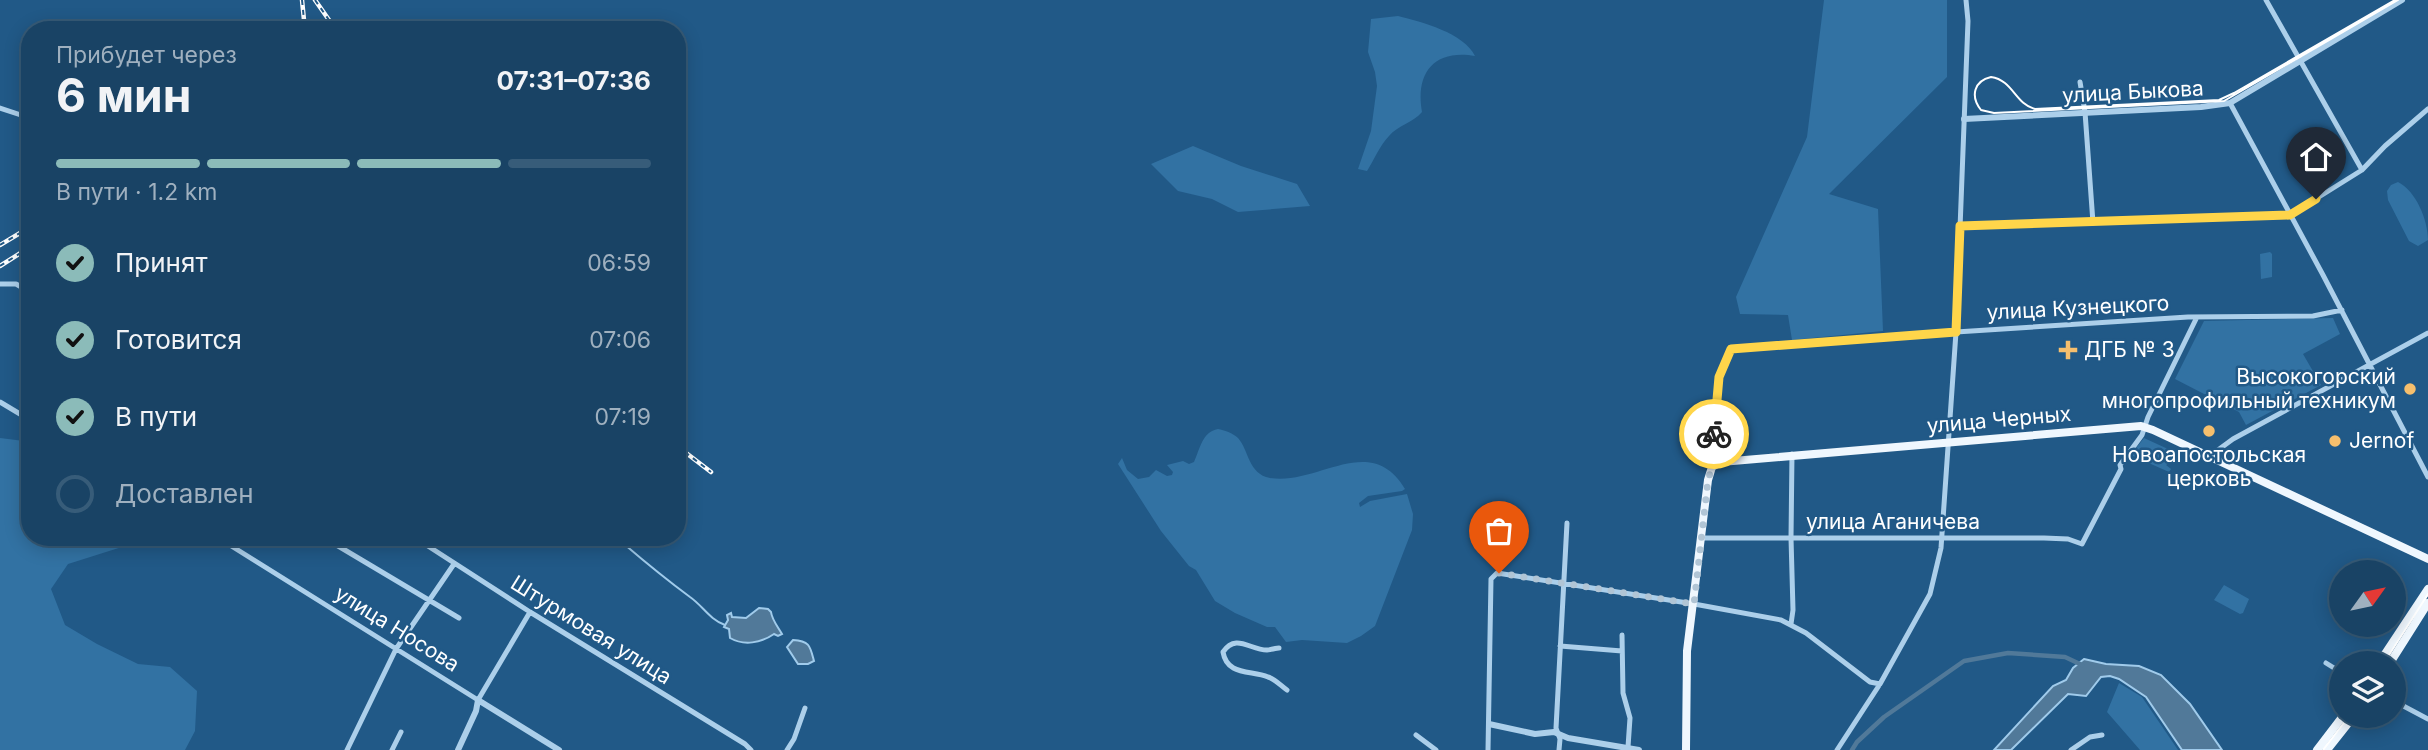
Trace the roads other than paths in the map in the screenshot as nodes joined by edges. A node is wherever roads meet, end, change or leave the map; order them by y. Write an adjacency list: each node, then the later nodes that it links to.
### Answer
1 (1966, 0): 11 (street)
2 (2266, 0): 4 (street)
3 (2402, 0): 4 (street, улица Быкова)
4 (2302, 61): 6 (street, улица Быкова); 12 (street)
5 (2080, 82): 9 (street)
6 (2230, 103): 9 (street, улица Быкова); 13 (street)
7 (0, 108): 10 (street)
8 (2428, 109): 12 (street)
9 (2085, 112): 11 (street, улица Быкова); 14 (street)
10 (21, 115)
11 (1964, 119): 15 (street)
12 (2362, 170): 13 (street)
13 (2290, 215): 14 (street); 18 (street)
14 (2093, 223): 15 (street)
15 (1960, 226): 20 (street)
16 (0, 284): 17 (street)
17 (21, 287)
18 (2342, 310): 19 (street, улица Кузнецкого); 22 (street)
19 (2197, 317): 20 (street, улица Кузнецкого); 25 (street)
20 (1956, 332): 26 (street); 29 (street, улица Кузнецкого)
21 (2428, 334): 22 (street)
22 (2369, 365): 28 (street); 30 (street)
23 (0, 402): 24 (street)
24 (21, 415)
25 (2145, 427): 26 (main road, улица Черных); 28 (main road, улица Черных); 32 (street, улица Аганичева)
26 (1947, 442): 27 (main road, улица Черных); 32 (street)
27 (1792, 454): 29 (main road, улица Черных); 34 (street)
28 (2212, 458): 38 (main road, улица Черных)
29 (1712, 467): 33 (main road)
30 (2428, 477)
31 (1567, 523): 40 (street)
32 (1941, 536): 34 (street, улица Аганичева); 57 (street)
33 (1702, 538): 34 (street, улица Аганичева); 44 (main road)
34 (1791, 538): 47 (street)
35 (231, 546): 51 (street, улица Носова)
36 (338, 546): 42 (street)
37 (427, 546): 39 (street, Штурмовая улица)
38 (2428, 559)
39 (454, 564): 42 (street); 45 (street, Штурмовая улица)
40 (1563, 582): 44 (street); 49 (street); 63 (street)
41 (2428, 589): 53 (main road)
42 (429, 601): 46 (street); 51 (street)
43 (2428, 603): 54 (main road)
44 (1694, 604): 47 (street); 81 (main road)
45 (530, 612): 59 (street); 75 (street, Штурмовая улица)
46 (459, 618)
47 (1791, 624): 57 (street)
48 (1622, 635): 52 (street)
49 (1560, 646): 52 (street); 67 (street)
50 (1279, 648): 58 (street)
51 (396, 649): 59 (street, улица Носова); 71 (street)
52 (1622, 651): 70 (street)
53 (2387, 651)
54 (2398, 651)
55 (2326, 663): 56 (street)
56 (2329, 665)
57 (1880, 684): 82 (street)
58 (1287, 690)
59 (478, 700): 73 (street); 74 (street, улица Носова)
60 (2406, 707): 62 (street)
61 (805, 708): 76 (street)
62 (2428, 719)
63 (1489, 724): 67 (street); 78 (street)
64 (2334, 728): 84 (main road)
65 (2344, 728): 85 (main road)
66 (401, 732): 72 (street)
67 (1558, 734): 70 (street); 79 (street)
68 (1416, 735): 77 (street)
69 (2102, 735): 83 (street)
70 (1628, 747): 80 (street)
71 (347, 750)
72 (392, 750)
73 (458, 750)
74 (559, 750)
75 (751, 750)
76 (787, 750)
77 (1436, 750)
78 (1488, 750)
79 (1559, 750)
80 (1637, 750)
81 (1686, 750)
82 (1837, 750)
83 (2071, 750)
84 (2317, 750)
85 (2327, 750)

